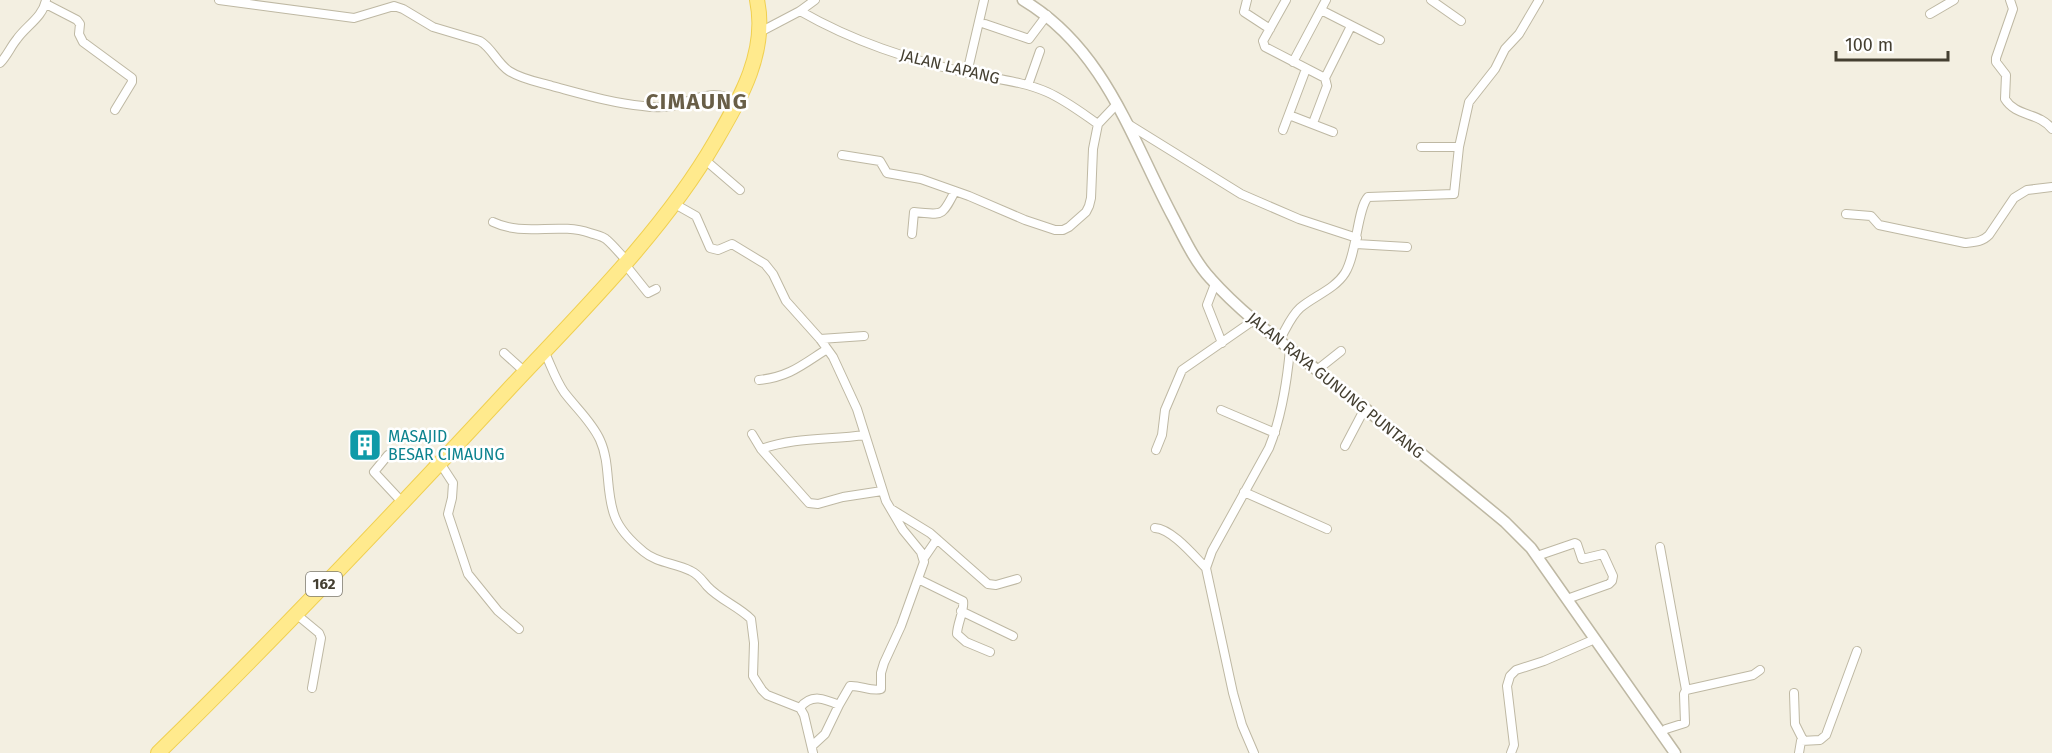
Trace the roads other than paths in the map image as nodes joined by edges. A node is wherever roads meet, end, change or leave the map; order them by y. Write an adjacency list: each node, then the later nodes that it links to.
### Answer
1 (219, 0): 31 (street)
2 (757, 0): 22 (main road, 162)
3 (815, 0): 15 (street)
4 (984, 0): 28 (street)
5 (1023, 0): 17 (street, JALAN RAYA GUNUNG PUNTANG)
6 (1247, 0): 21 (street)
7 (1326, 0): 14 (street)
8 (1431, 0): 18 (street)
9 (1539, 0): 42 (street)
10 (1954, 0): 16 (street)
11 (2010, 0): 38 (street)
12 (1284, 1): 21 (street)
13 (46, 2): 26 (street); 33 (street)
14 (1321, 10): 20 (street); 25 (street)
15 (800, 11): 22 (street); 28 (street, JALAN LAPANG)
16 (1930, 14)
17 (1047, 15): 19 (street); 32 (street, JALAN RAYA GUNUNG PUNTANG)
18 (1461, 21)
19 (985, 24)
20 (1351, 26): 23 (street); 29 (street)
21 (1270, 29): 25 (street)
22 (760, 32): 31 (main road, 162)
23 (1380, 40)
24 (1040, 51): 30 (street)
25 (1293, 62): 27 (street)
26 (0, 63)
27 (1305, 69): 29 (street); 34 (street)
28 (967, 73): 30 (street, JALAN LAPANG)
29 (1325, 78): 36 (street)
30 (1028, 85): 37 (street, JALAN LAPANG)
31 (736, 102): 44 (main road, 162)
32 (1117, 104): 35 (street, JALAN RAYA GUNUNG PUNTANG); 37 (street)
33 (115, 110)
34 (1289, 114): 36 (street); 39 (street)
35 (1127, 123): 52 (street); 55 (street, JALAN RAYA GUNUNG PUNTANG)
36 (1313, 123): 40 (street)
37 (1098, 124): 47 (street)
38 (2052, 129)
39 (1283, 130)
40 (1333, 132)
41 (1421, 147): 42 (street)
42 (1459, 147): 52 (street)
43 (842, 155): 47 (street)
44 (706, 157): 46 (street); 48 (main road, 162)
45 (2052, 188): 49 (street)
46 (740, 190)
47 (956, 191): 51 (street)
48 (673, 203): 54 (main road, 162); 59 (street)
49 (1846, 214)
50 (493, 222): 54 (street)
51 (912, 234)
52 (1357, 241): 53 (street); 60 (street)
53 (1407, 247)
54 (625, 262): 56 (street); 64 (main road, 162)
55 (1215, 284): 57 (street, JALAN RAYA GUNUNG PUNTANG); 61 (street)
56 (656, 289)
57 (1254, 320): 60 (street, JALAN RAYA GUNUNG PUNTANG); 61 (street)
58 (864, 336): 59 (street)
59 (820, 339): 62 (street)
60 (1280, 339): 63 (street, JALAN RAYA GUNUNG PUNTANG)
61 (1222, 343): 77 (street)
62 (827, 349): 69 (street); 74 (street)
63 (1290, 349): 67 (street, JALAN RAYA GUNUNG PUNTANG); 72 (street)
64 (544, 351): 68 (main road, 162); 106 (street)
65 (1341, 351): 67 (street)
66 (504, 353): 68 (street)
67 (1317, 370): 70 (street, JALAN RAYA GUNUNG PUNTANG)
68 (525, 372): 79 (main road, 162)
69 (759, 380)
70 (1365, 408): 75 (street); 88 (street, JALAN RAYA GUNUNG PUNTANG)
71 (1221, 410): 72 (street)
72 (1275, 433): 81 (street)
73 (752, 434): 76 (street)
74 (865, 435): 76 (street); 80 (street)
75 (1345, 446)
76 (761, 449): 80 (street)
77 (1156, 450)
78 (388, 455): 82 (street)
79 (440, 462): 82 (main road, 162); 96 (street)
80 (882, 491): 83 (street)
81 (1244, 492): 85 (street); 90 (street)
82 (402, 502): 95 (main road, 162)
83 (890, 509): 86 (street); 89 (street)
84 (1155, 528): 90 (street)
85 (1327, 529)
86 (938, 539): 89 (street); 92 (street)
87 (1660, 547): 103 (street)
88 (1537, 556): 93 (street, JALAN RAYA GUNUNG PUNTANG); 93 (street)
89 (924, 558): 91 (street)
90 (1206, 568): 111 (street)
91 (918, 579): 94 (street); 105 (street)
92 (1017, 579)
93 (1567, 599): 98 (street, JALAN RAYA GUNUNG PUNTANG)
94 (962, 611): 97 (street); 100 (street)
95 (296, 614): 102 (street); 110 (main road, 162)
96 (519, 629)
97 (1013, 636)
98 (1595, 639): 107 (street, JALAN RAYA GUNUNG PUNTANG); 112 (street)
99 (1857, 651): 108 (street)
100 (990, 652)
101 (1760, 670): 103 (street)
102 (312, 688)
103 (1686, 690): 107 (street)
104 (1794, 693): 108 (street)
105 (839, 705): 106 (street); 109 (street)
106 (800, 708): 109 (street)
107 (1660, 733): 113 (street, JALAN RAYA GUNUNG PUNTANG)
108 (1803, 740): 114 (street)
109 (813, 749)
110 (158, 753)
111 (1254, 753)
112 (1511, 753)
113 (1675, 753)
114 (1799, 753)

